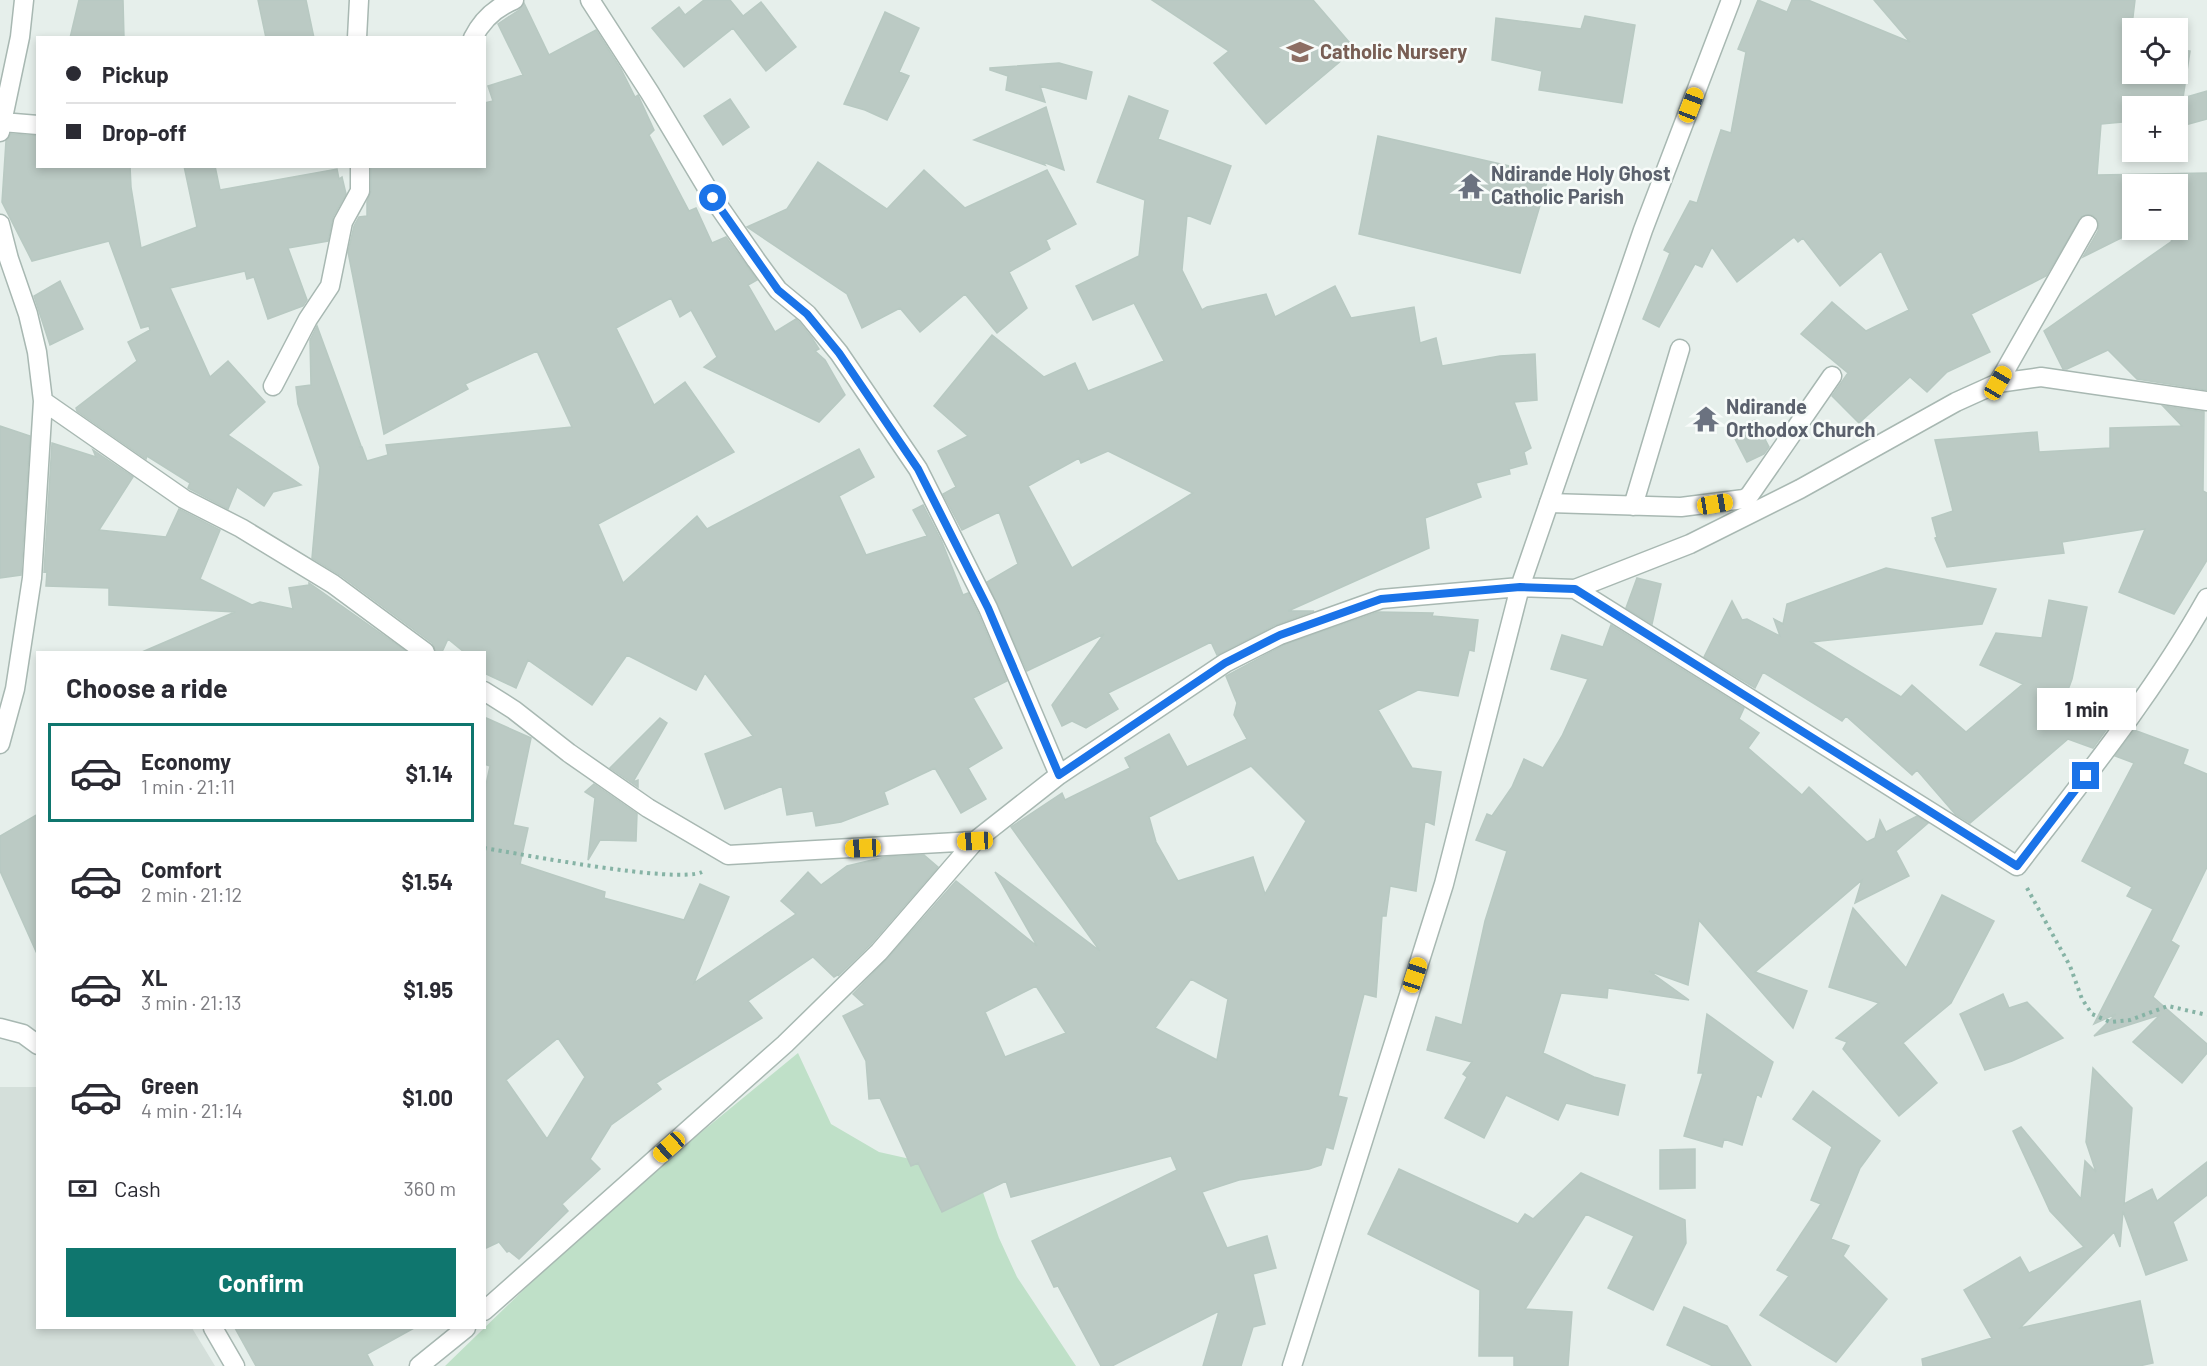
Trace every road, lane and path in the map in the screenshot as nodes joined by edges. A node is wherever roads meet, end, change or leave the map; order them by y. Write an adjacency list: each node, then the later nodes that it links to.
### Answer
1 (24, 0): 9 (street)
2 (359, 0): 6 (street)
3 (514, 0): 7 (street)
4 (590, 0): 27 (street)
5 (1731, 0): 19 (street)
6 (357, 36)
7 (474, 36)
8 (36, 124): 9 (street)
9 (1, 127)
10 (360, 168): 16 (street)
11 (0, 224): 17 (street)
12 (2088, 225): 15 (street)
13 (1680, 349): 20 (street)
14 (1832, 376): 20 (street)
15 (1998, 383): 18 (street); 22 (street)
16 (273, 386)
17 (43, 401): 24 (street); 26 (street)
18 (2207, 401)
19 (1549, 503): 20 (street); 21 (street)
20 (1633, 506)
21 (1520, 587): 22 (street); 27 (street); 40 (street)
22 (1575, 589): 31 (street)
23 (2207, 598): 31 (street)
24 (424, 651)
25 (486, 692): 30 (street)
26 (0, 744)
27 (1059, 775): 28 (street)
28 (975, 841): 30 (street); 35 (street)
29 (486, 848): 30 (path)
30 (728, 855)
31 (2017, 866): 32 (path)
32 (2207, 1015)
33 (0, 1028): 34 (street)
34 (36, 1044)
35 (486, 1309)
36 (214, 1329): 38 (street)
37 (465, 1329): 39 (street)
38 (235, 1366)
39 (418, 1366)
40 (1292, 1366)

